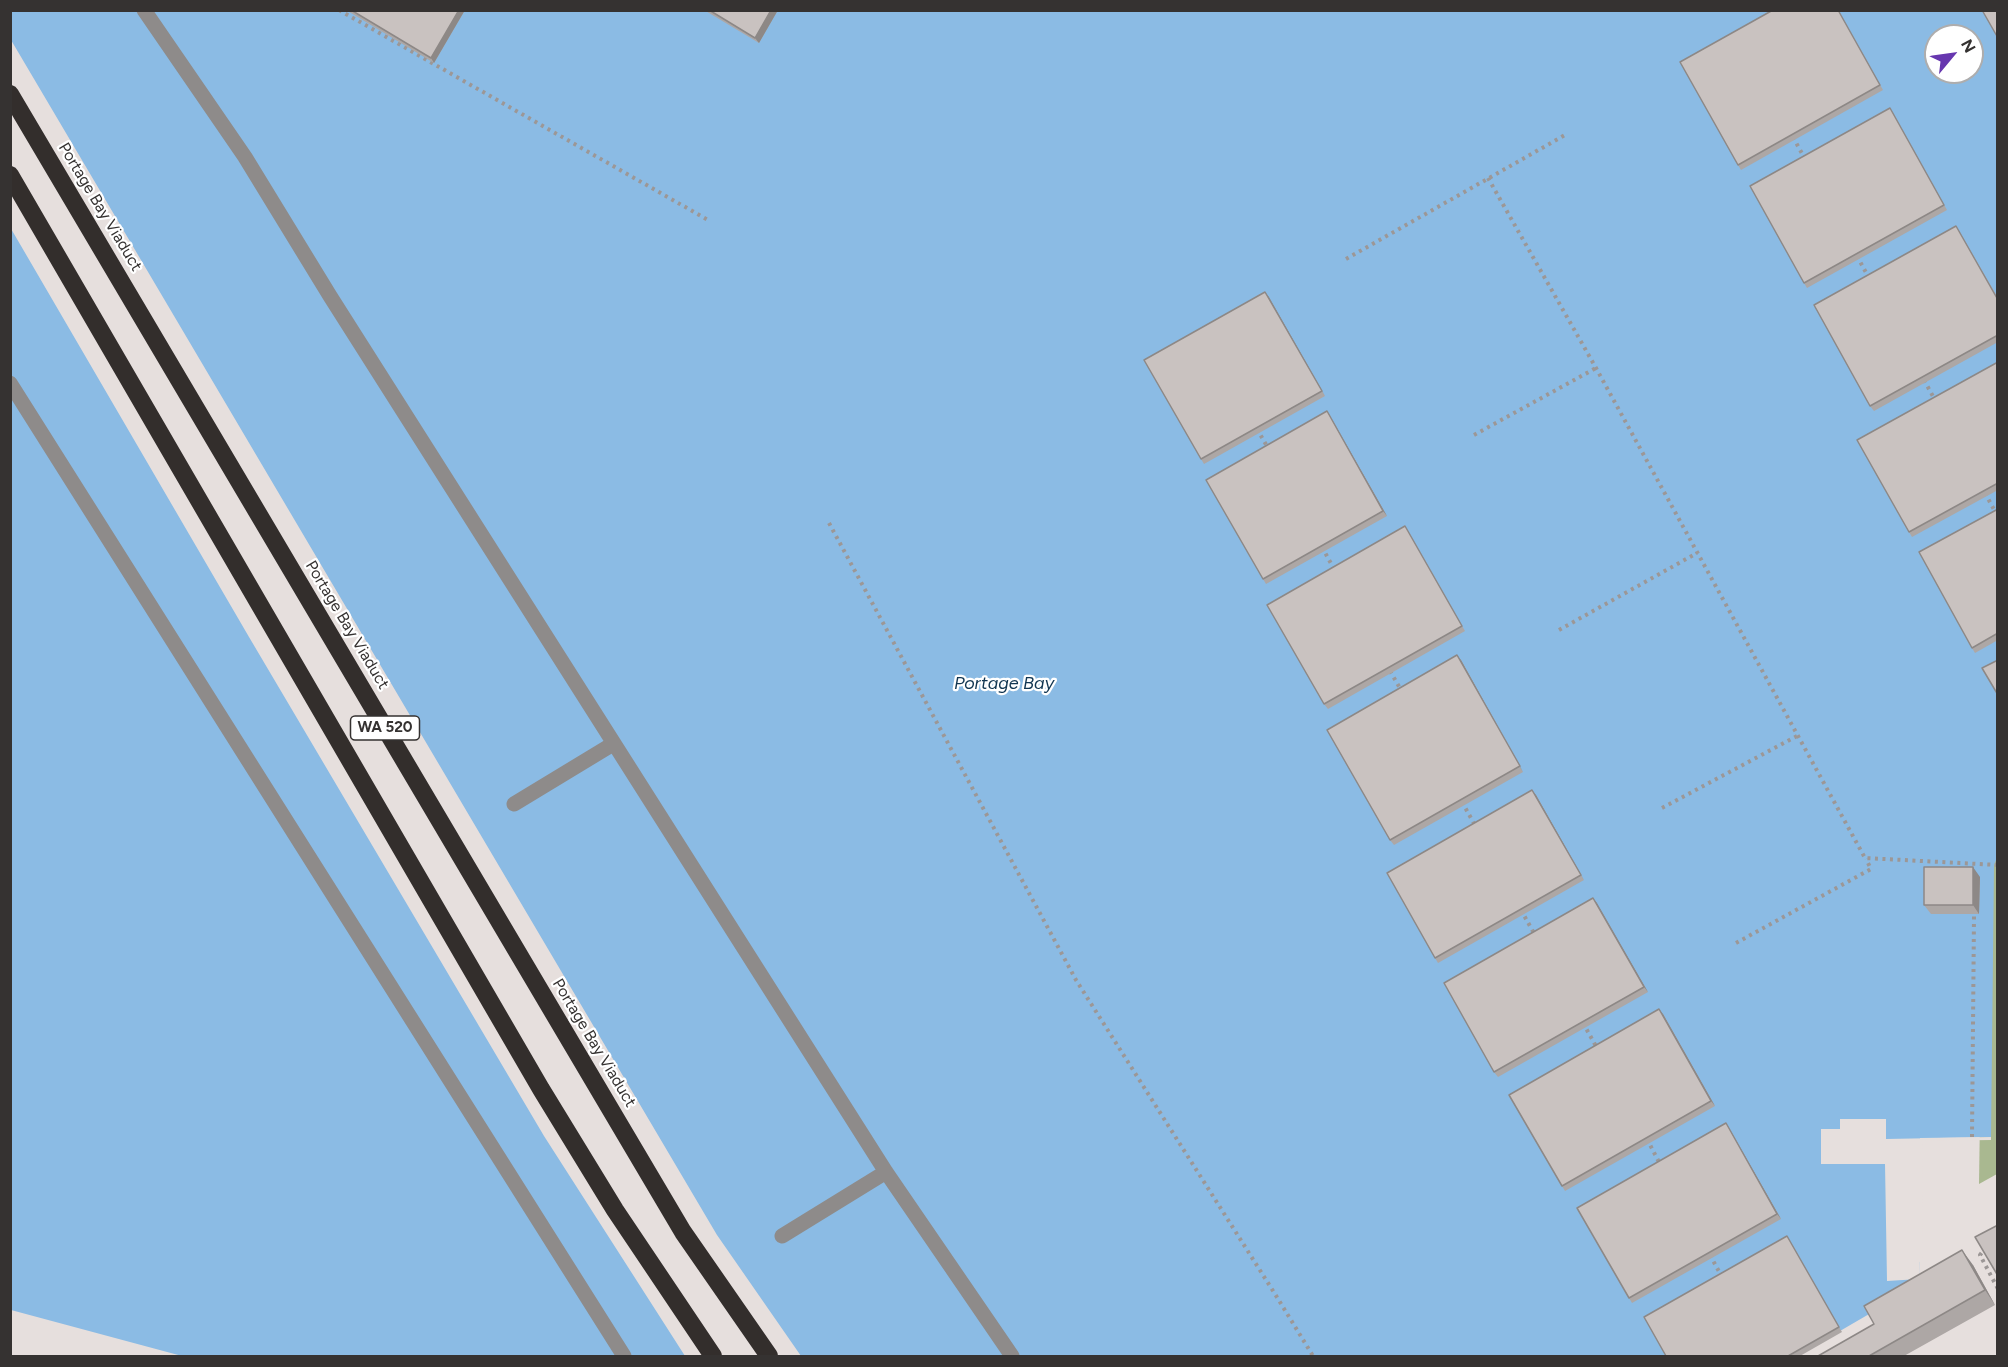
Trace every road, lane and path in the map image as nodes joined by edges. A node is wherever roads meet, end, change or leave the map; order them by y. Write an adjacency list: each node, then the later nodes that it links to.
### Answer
1 (144, 10): 30 (lane)
2 (339, 10): 9 (path)
3 (10, 94): 54 (highway, Portage Bay Viaduct / WA 520)
4 (1790, 130): 6 (path)
5 (1565, 135): 8 (path)
6 (1807, 162)
7 (10, 175): 53 (highway, WA 520)
8 (1488, 178): 11 (path); 13 (path)
9 (708, 220)
10 (1857, 256): 12 (path)
11 (1346, 259)
12 (1874, 287)
13 (1596, 368): 18 (path); 24 (path)
14 (1919, 370): 16 (path)
15 (10, 383): 52 (lane)
16 (1936, 402)
17 (1253, 422): 19 (path)
18 (1473, 435)
19 (1271, 454)
20 (1981, 485): 21 (path)
21 (1998, 517)
22 (829, 523): 56 (path)
23 (1317, 538): 25 (path)
24 (1697, 553): 26 (path); 29 (path)
25 (1334, 569)
26 (1559, 630)
27 (1386, 664): 28 (path)
28 (1403, 695)
29 (1797, 736): 33 (path); 35 (path)
30 (613, 744): 32 (lane); 46 (lane)
31 (1461, 800): 34 (path)
32 (514, 804)
33 (1662, 808)
34 (1478, 831)
35 (1865, 858): 36 (path); 40 (path)
36 (1998, 865)
37 (1518, 905): 39 (path)
38 (1974, 915): 44 (path)
39 (1536, 936)
40 (1736, 943)
41 (1582, 1020): 42 (path)
42 (1599, 1052)
43 (1645, 1136): 45 (path)
44 (1972, 1137)
45 (1662, 1167)
46 (886, 1172): 47 (lane); 55 (lane)
47 (782, 1236)
48 (1992, 1237): 51 (path)
49 (1708, 1251): 50 (path)
50 (1726, 1283)
51 (1998, 1289)
52 (624, 1356)
53 (713, 1356)
54 (769, 1356)
55 (1012, 1356)
56 (1313, 1356)

